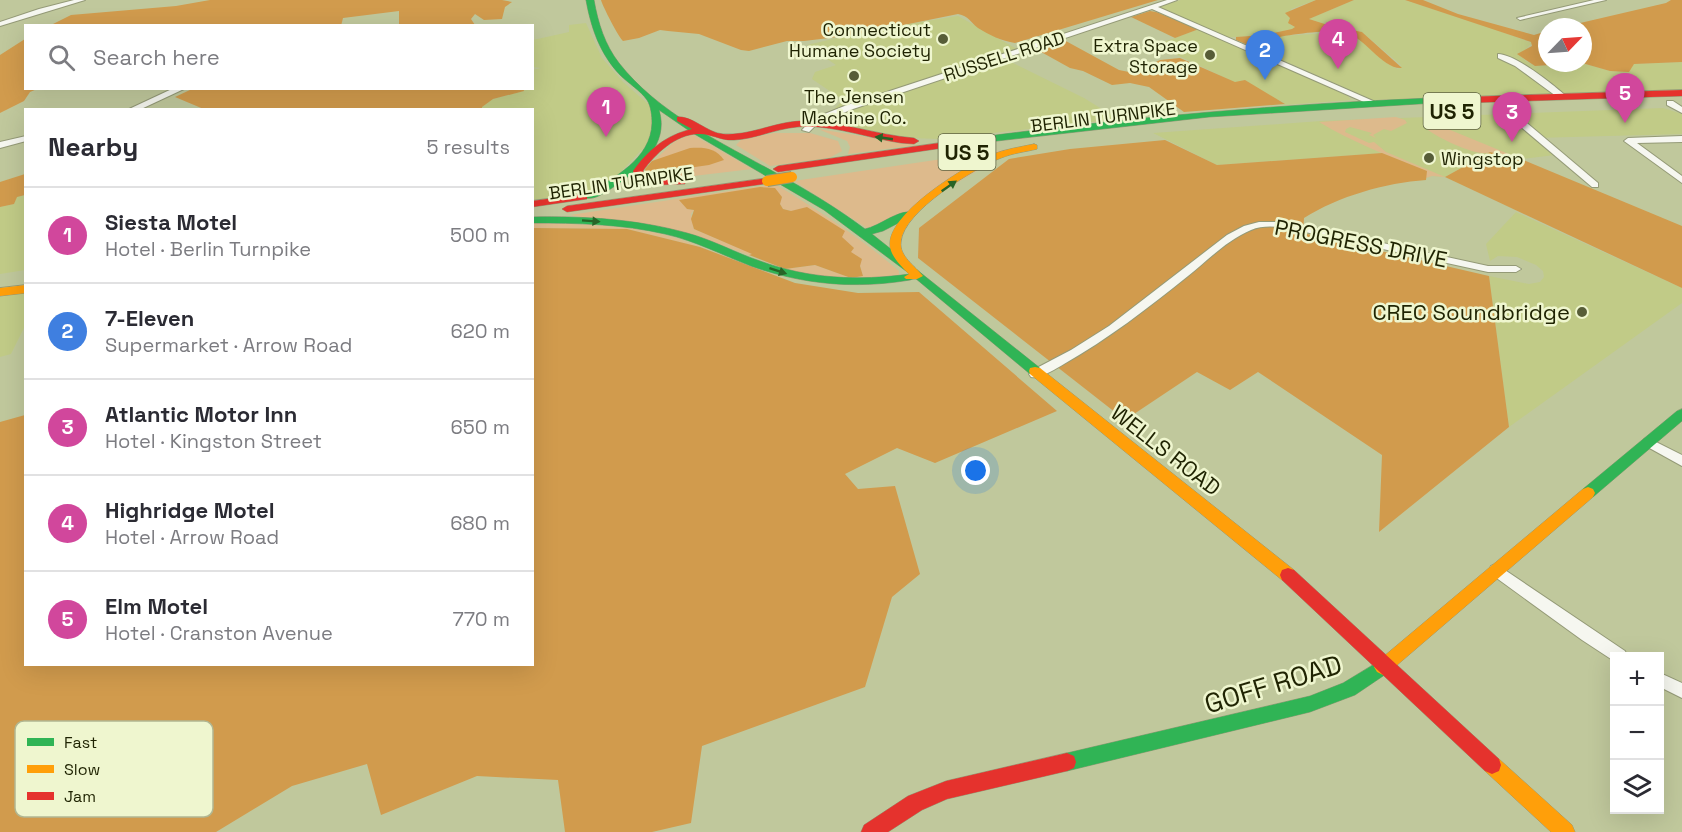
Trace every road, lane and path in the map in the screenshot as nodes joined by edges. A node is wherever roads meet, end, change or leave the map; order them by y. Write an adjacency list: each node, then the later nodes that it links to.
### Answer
1 (82, 0): 9 (street)
2 (590, 0): 15 (main road)
3 (1174, 0): 7 (street, RUSSELL ROAD)
4 (1574, 0): 6 (street)
5 (1603, 0): 6 (street)
6 (1584, 4): 8 (street)
7 (1152, 7): 16 (street); 22 (street, RUSSELL ROAD)
8 (1520, 18)
9 (0, 24)
10 (1501, 56): 14 (street)
11 (177, 90): 18 (street)
12 (1682, 93): 13 (main road, BERLIN TURNPIKE / US 5)
13 (1657, 94): 14 (main road, BERLIN TURNPIKE / US 5); 17 (main road)
14 (1563, 97): 16 (main road, BERLIN TURNPIKE / US 5)
15 (651, 98): 21 (main road); 31 (main road)
16 (1376, 104): 20 (main road); 26 (main road, BERLIN TURNPIKE / US 5)
17 (1678, 105): 19 (main road, BERLIN TURNPIKE / US 5)
18 (136, 108)
19 (1505, 109): 20 (main road, BERLIN TURNPIKE / US 5); 35 (street)
20 (1398, 113): 23 (main road, BERLIN TURNPIKE / US 5)
21 (680, 119): 24 (main road, WELLS ROAD); 25 (main road)
22 (813, 128): 25 (main road); 26 (main road, one-way to 22); 32 (main road)
23 (1143, 129): 38 (main road, one-way to 23); 39 (main road, BERLIN TURNPIKE / US 5, bridge)
24 (698, 131): 29 (main road, WELLS ROAD); 31 (main road)
25 (743, 135): 29 (main road)
26 (1005, 138): 32 (main road, BERLIN TURNPIKE / US 5)
27 (1682, 138): 33 (street)
28 (24, 139): 30 (street)
29 (716, 141): 41 (main road, WELLS ROAD)
30 (0, 145)
31 (642, 162): 34 (main road); 36 (main road)
32 (820, 164): 34 (main road, BERLIN TURNPIKE / US 5)
33 (1682, 180)
34 (689, 182): 36 (main road, BERLIN TURNPIKE / US 5)
35 (1595, 185)
36 (590, 196): 37 (main road, BERLIN TURNPIKE / US 5)
37 (534, 204)
38 (919, 207): 41 (main road); 43 (main road)
39 (534, 214)
40 (534, 220): 43 (main road, one-way to 43)
41 (862, 233): 43 (main road, WELLS ROAD)
42 (1516, 268): 46 (street, PROGRESS DRIVE)
43 (917, 276): 46 (main road, WELLS ROAD)
44 (24, 289): 45 (main road)
45 (0, 292)
46 (1035, 374): 52 (main road, WELLS ROAD)
47 (1682, 414): 48 (main road, GOFF ROAD)
48 (1648, 442): 49 (street); 50 (main road, GOFF ROAD)
49 (1682, 460)
50 (1496, 570): 51 (street); 52 (main road, GOFF ROAD)
51 (1612, 652)
52 (1384, 665): 55 (main road, GOFF ROAD); 56 (main road, WELLS ROAD)
53 (1664, 683): 54 (street)
54 (1682, 692)
55 (871, 832)
56 (1565, 832)

